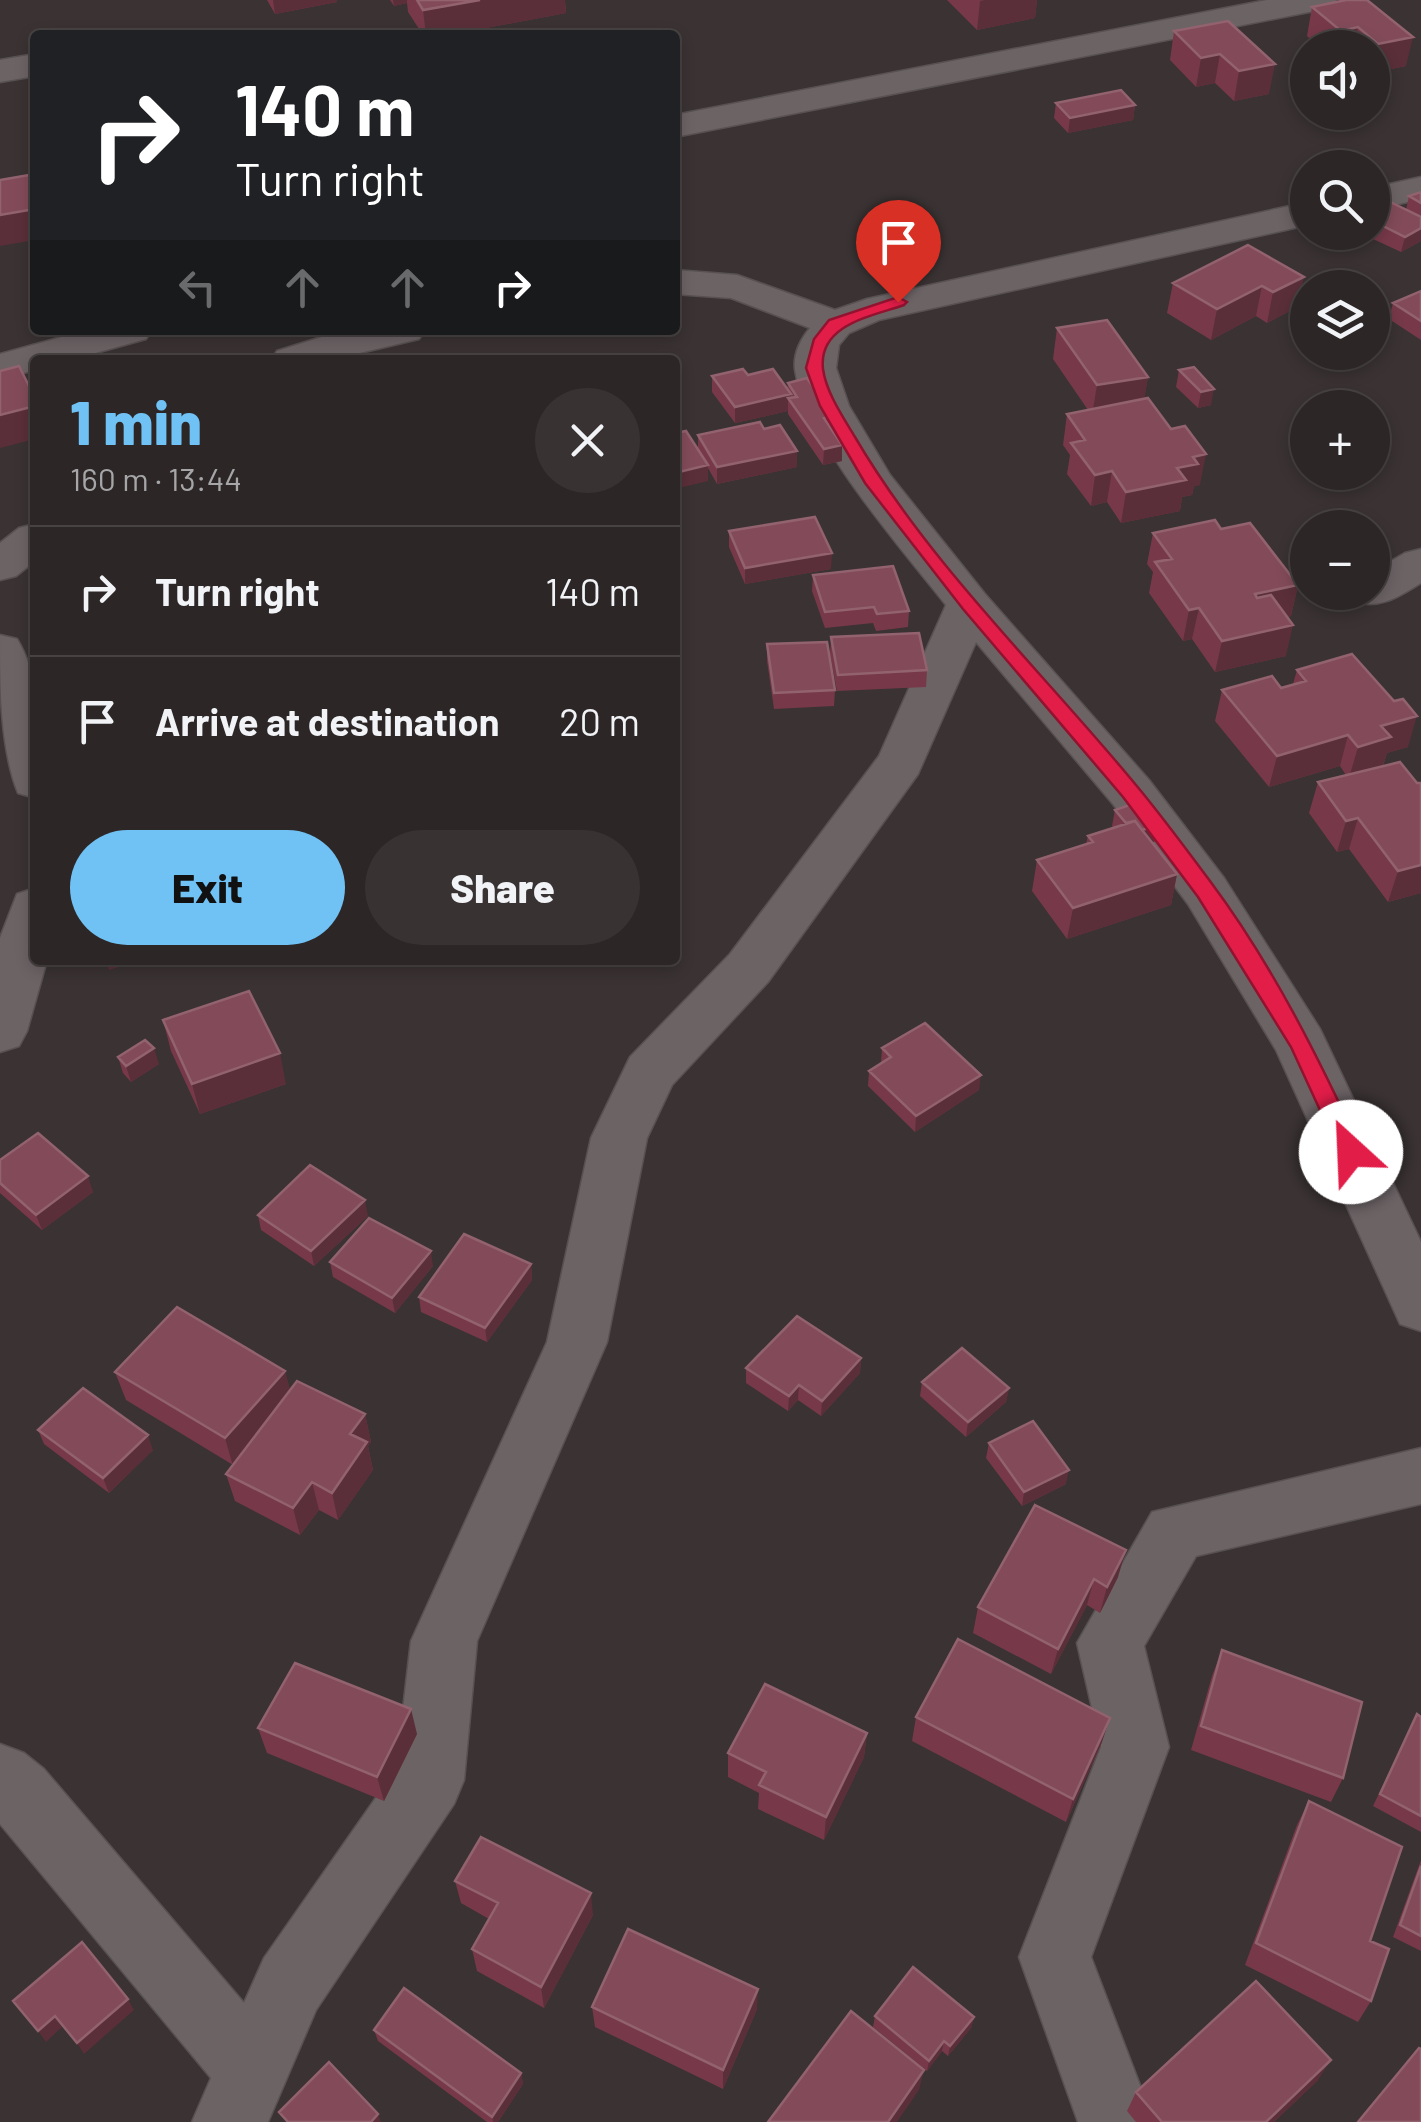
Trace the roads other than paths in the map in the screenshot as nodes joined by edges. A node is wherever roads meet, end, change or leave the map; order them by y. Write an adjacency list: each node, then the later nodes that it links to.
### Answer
1 (1319, 0): 4 (street)
2 (30, 66): 3 (street)
3 (0, 71)
4 (680, 125)
5 (1421, 188): 6 (street)
6 (1390, 195)
7 (1290, 217): 9 (street)
8 (680, 281): 9 (street)
9 (835, 324): 20 (street)
10 (114, 335): 12 (street)
11 (379, 335): 13 (street)
12 (43, 355)
13 (305, 355)
14 (30, 359): 15 (street)
15 (0, 367)
16 (30, 542): 18 (street)
17 (1421, 564): 19 (street)
18 (0, 566)
19 (1390, 582)
20 (970, 604): 25 (street); 28 (street)
21 (0, 650): 22 (street)
22 (30, 762)
23 (30, 925): 24 (street)
24 (0, 1031)
25 (1421, 1306)
26 (1421, 1476): 29 (street)
27 (0, 1777): 28 (street)
28 (241, 2096)
29 (1116, 2122)

